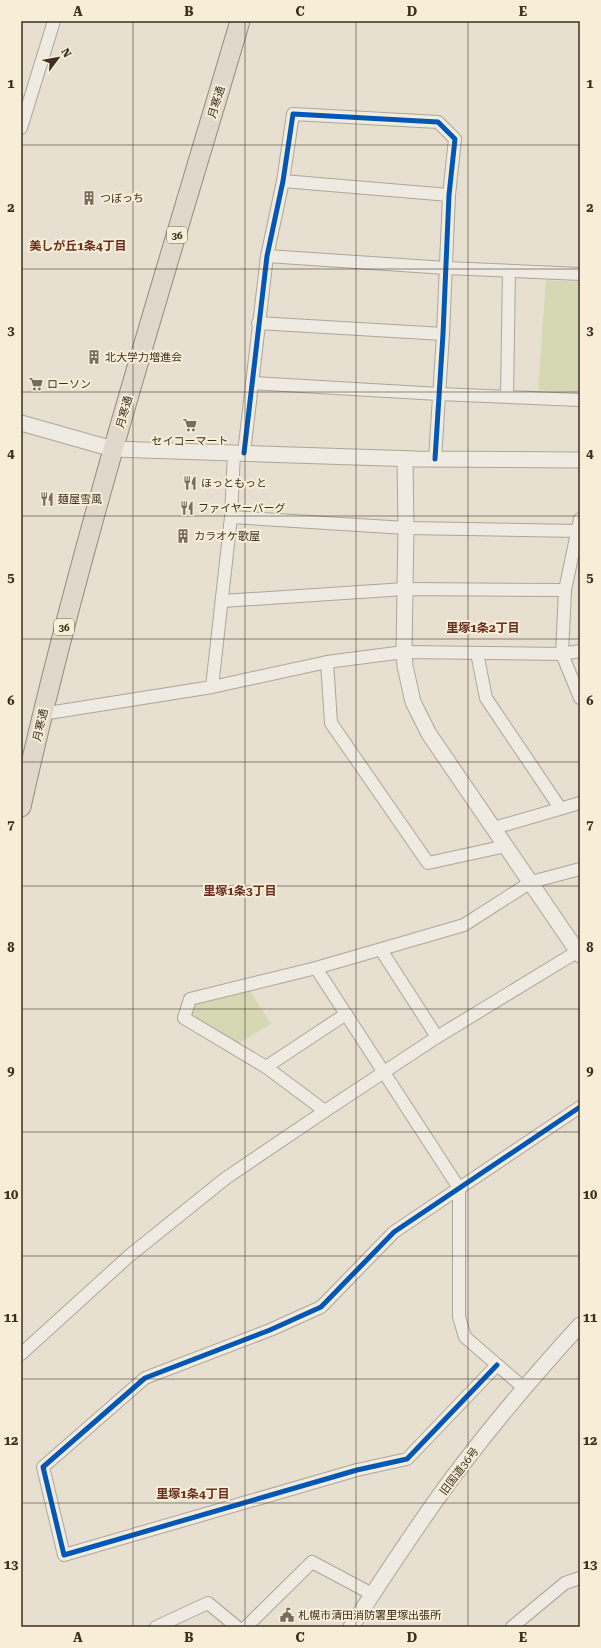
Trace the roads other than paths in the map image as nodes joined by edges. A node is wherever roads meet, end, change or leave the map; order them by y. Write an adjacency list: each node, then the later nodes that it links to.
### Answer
1 (54, 21): 3 (street)
2 (240, 21): 17 (highway, 月寒通 / 36)
3 (21, 128)
4 (283, 181): 5 (street); 5 (street); 6 (street)
5 (449, 195): 7 (street)
6 (267, 256): 7 (street); 10 (street)
7 (446, 268): 8 (street); 11 (street)
8 (509, 271): 9 (street); 14 (street)
9 (580, 274)
10 (258, 323): 11 (street); 12 (street)
11 (443, 334): 13 (street)
12 (252, 383): 13 (street); 18 (street)
13 (439, 394): 14 (street); 20 (street)
14 (507, 396): 15 (street)
15 (580, 400)
16 (21, 423): 17 (street)
17 (113, 449): 18 (street); 35 (highway, 月寒通 / 36)
18 (239, 453): 19 (street); 22 (street)
19 (405, 459): 20 (street); 24 (street)
20 (435, 459): 21 (street)
21 (580, 460)
22 (231, 517): 24 (street); 27 (street)
23 (579, 525): 24 (street); 26 (street)
24 (406, 528): 25 (street)
25 (405, 589): 26 (street); 27 (street); 29 (street)
26 (565, 590): 31 (street)
27 (222, 600): 33 (street)
28 (580, 651): 31 (street)
29 (404, 652): 30 (street); 32 (street); 39 (street)
30 (477, 653): 31 (street); 38 (street)
31 (562, 654): 34 (street)
32 (327, 662): 33 (street); 40 (street)
33 (212, 688): 35 (street)
34 (580, 698)
35 (42, 714): 37 (highway, 月寒通 / 36)
36 (580, 803): 38 (street)
37 (21, 807)
38 (560, 808): 39 (street)
39 (494, 828): 40 (street)
40 (506, 846): 42 (street)
41 (580, 870): 42 (street)
42 (531, 882): 43 (street); 44 (street)
43 (381, 950): 45 (street); 47 (street)
44 (579, 952): 47 (street)
45 (316, 968): 46 (street); 48 (street)
46 (346, 1014): 48 (street); 49 (street)
47 (437, 1038): 49 (street)
48 (266, 1067): 51 (street)
49 (384, 1072): 51 (street); 52 (street)
50 (580, 1107): 52 (street)
51 (325, 1110): 54 (street)
52 (459, 1188): 55 (street); 55 (street)
53 (580, 1325): 56 (street, 旧国道36号)
54 (21, 1354)
55 (497, 1365): 56 (street)
56 (524, 1388): 58 (street, 旧国道36号)
57 (580, 1578): 63 (street)
58 (372, 1594): 61 (street); 62 (street, 旧国道36号)
59 (156, 1627): 60 (street)
60 (237, 1627)
61 (246, 1627)
62 (351, 1627)
63 (512, 1627)

